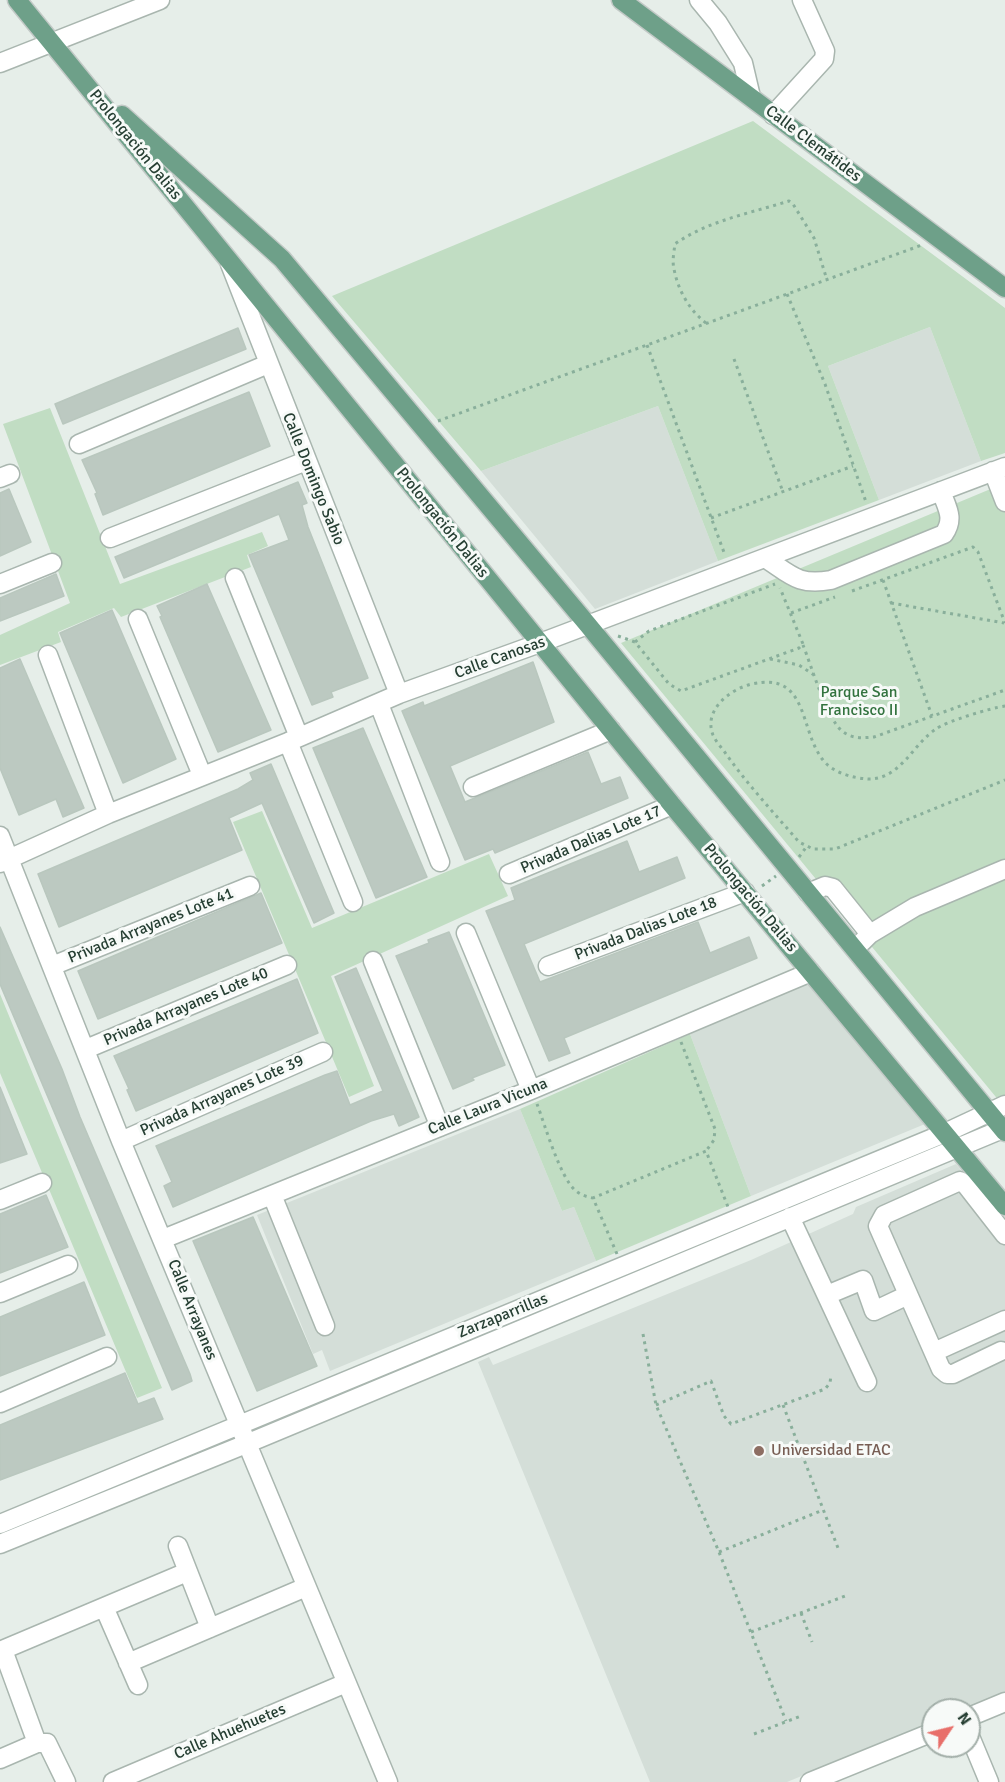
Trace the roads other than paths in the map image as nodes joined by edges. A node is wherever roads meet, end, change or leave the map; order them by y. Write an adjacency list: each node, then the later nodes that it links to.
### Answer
1 (17, 0): 6 (main road)
2 (160, 0): 6 (street)
3 (621, 0): 9 (main road, Calle Clemátides)
4 (699, 0): 9 (street)
5 (802, 0): 10 (street)
6 (52, 42): 7 (street); 8 (main road)
7 (0, 63)
8 (84, 82): 11 (main road, Prolongación Dalias); 25 (main road, Prolongación Dalias)
9 (751, 98): 10 (main road, Calle Clemátides)
10 (773, 114): 12 (main road, Calle Clemátides)
11 (229, 263): 13 (street, Calle Domingo Sabio); 26 (main road, Prolongación Dalias)
12 (1005, 288)
13 (268, 364): 14 (street); 15 (street, Calle Domingo Sabio)
14 (79, 444)
15 (306, 461): 19 (street); 28 (street, Calle Domingo Sabio)
16 (999, 469): 17 (street, Calle Canosas); 18 (street)
17 (941, 491): 20 (street, Calle Canosas); 20 (street)
18 (1005, 502)
19 (110, 538)
20 (765, 558): 25 (street, Calle Canosas)
21 (51, 563): 23 (street)
22 (235, 578): 31 (street)
23 (0, 584)
24 (138, 619): 32 (street)
25 (588, 625): 26 (street, Calle Canosas); 42 (main road, Prolongación Dalias)
26 (540, 644): 28 (street, Calle Canosas); 30 (main road, Prolongación Dalias)
27 (48, 656): 35 (street)
28 (399, 694): 29 (street, Calle Canosas)
29 (379, 704): 31 (street, Calle Canosas); 38 (street)
30 (611, 730): 33 (street); 34 (main road, Prolongación Dalias)
31 (293, 739): 32 (street, Calle Canosas); 44 (street)
32 (202, 775): 35 (street, Calle Canosas)
33 (473, 787)
34 (672, 805): 40 (street, Privada Dalias Lote 17); 43 (main road, Prolongación Dalias)
35 (108, 814): 37 (street, Calle Canosas)
36 (0, 836): 37 (street, Calle Arrayanes)
37 (5, 861): 50 (street, Calle Arrayanes)
38 (440, 862)
39 (1005, 869): 46 (street)
40 (509, 874)
41 (250, 886): 50 (street, Privada Arrayanes Lote 41)
42 (808, 892): 46 (street); 47 (main road, Prolongación Dalias)
43 (746, 894): 51 (street, Privada Dalias Lote 18); 52 (main road, Prolongación Dalias)
44 (353, 902)
45 (466, 933): 55 (street)
46 (870, 934): 47 (street)
47 (854, 949): 56 (main road, Prolongación Dalias)
48 (373, 961): 57 (street)
49 (287, 965): 53 (street, Privada Arrayanes Lote 40)
50 (52, 966): 53 (street, Calle Arrayanes)
51 (548, 966)
52 (811, 972): 55 (street, Calle Laura Vicuna); 59 (main road, Prolongación Dalias)
53 (86, 1049): 60 (street, Calle Arrayanes)
54 (323, 1052): 60 (street, Privada Arrayanes Lote 39)
55 (531, 1090): 57 (street, Calle Laura Vicuna)
56 (997, 1109): 58 (main road, Prolongación Dalias); 59 (street, Zarzaparrillas)
57 (440, 1127): 63 (street, Calle Laura Vicuna)
58 (1004, 1130): 61 (street, Zarzaparrillas)
59 (945, 1133): 61 (main road, Prolongación Dalias); 80 (street, Zarzaparrillas)
60 (122, 1141): 68 (street, Calle Arrayanes)
61 (957, 1147): 65 (main road, Prolongación Dalias); 66 (street, Zarzaparrillas)
62 (42, 1183): 64 (street)
63 (272, 1195): 68 (street, Calle Laura Vicuna); 74 (street)
64 (0, 1200)
65 (1005, 1206)
66 (790, 1217): 71 (street); 81 (street, Zarzaparrillas)
67 (1005, 1235): 72 (street)
68 (163, 1239): 80 (street, Calle Arrayanes)
69 (68, 1265): 70 (street)
70 (0, 1293)
71 (827, 1295): 72 (street); 78 (street)
72 (908, 1295): 76 (street)
73 (1005, 1320): 76 (street)
74 (325, 1326)
75 (1001, 1350): 76 (street)
76 (934, 1352)
77 (107, 1357): 79 (street)
78 (867, 1382)
79 (0, 1403)
80 (238, 1425): 81 (street, Calle Arrayanes); 82 (street, Zarzaparrillas)
81 (246, 1444): 83 (street, Zarzaparrillas); 86 (street, Calle Arrayanes)
82 (0, 1524)
83 (0, 1544)
84 (178, 1546): 85 (street)
85 (187, 1572): 87 (street); 88 (street)
86 (306, 1587): 88 (street); 91 (street, Calle Arrayanes)
87 (104, 1607): 89 (street); 90 (street)
88 (210, 1628): 90 (street)
89 (1, 1650): 96 (street)
90 (128, 1663): 92 (street)
91 (346, 1683): 100 (street, Calle Ahuehuetes); 101 (street, Calle Arrayanes)
92 (138, 1685)
93 (1005, 1702): 94 (street)
94 (981, 1712)
95 (921, 1737): 102 (street)
96 (37, 1743): 98 (street); 99 (street)
97 (979, 1758): 103 (street)
98 (0, 1759)
99 (66, 1782)
100 (113, 1782)
101 (388, 1782)
102 (810, 1782)
103 (989, 1782)

